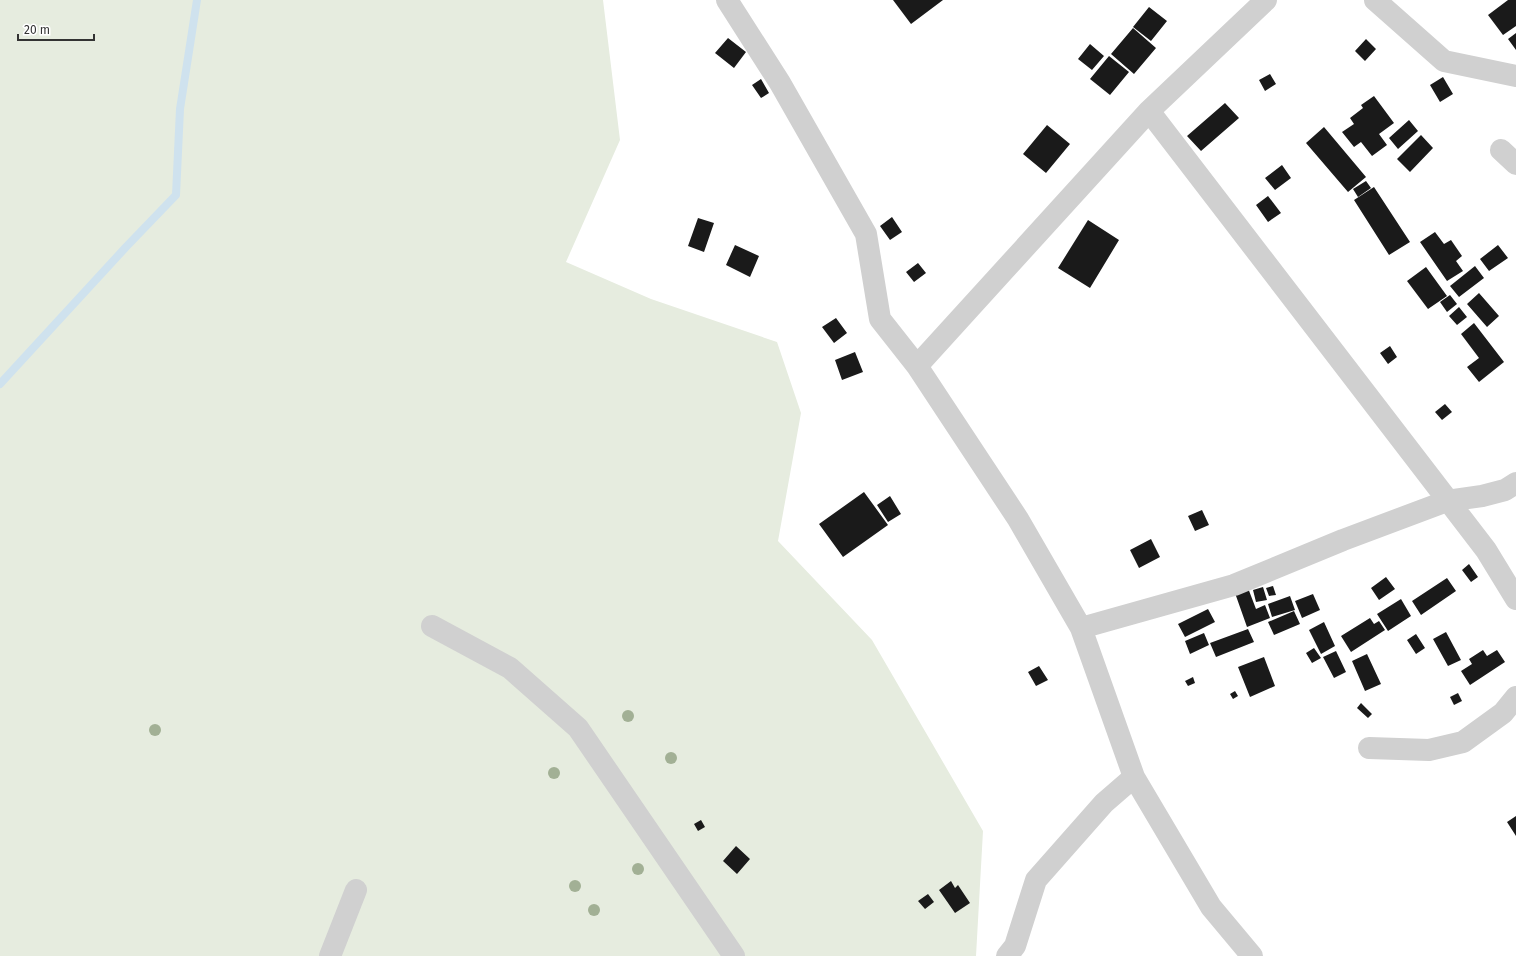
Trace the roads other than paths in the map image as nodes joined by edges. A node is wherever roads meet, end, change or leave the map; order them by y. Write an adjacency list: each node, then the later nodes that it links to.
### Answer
1 (727, 0): 6 (street)
2 (1266, 0): 5 (street)
3 (1375, 0): 4 (street)
4 (1516, 76)
5 (1148, 111): 6 (street); 8 (street)
6 (917, 366): 11 (street)
7 (1516, 483): 8 (street)
8 (1447, 501): 9 (street); 11 (street)
9 (1516, 598)
10 (432, 626): 17 (street)
11 (1081, 628): 14 (street)
12 (1516, 697): 13 (street)
13 (1369, 748)
14 (1134, 777): 18 (street); 19 (street)
15 (356, 890): 16 (street)
16 (330, 956)
17 (734, 956)
18 (1007, 956)
19 (1252, 956)

